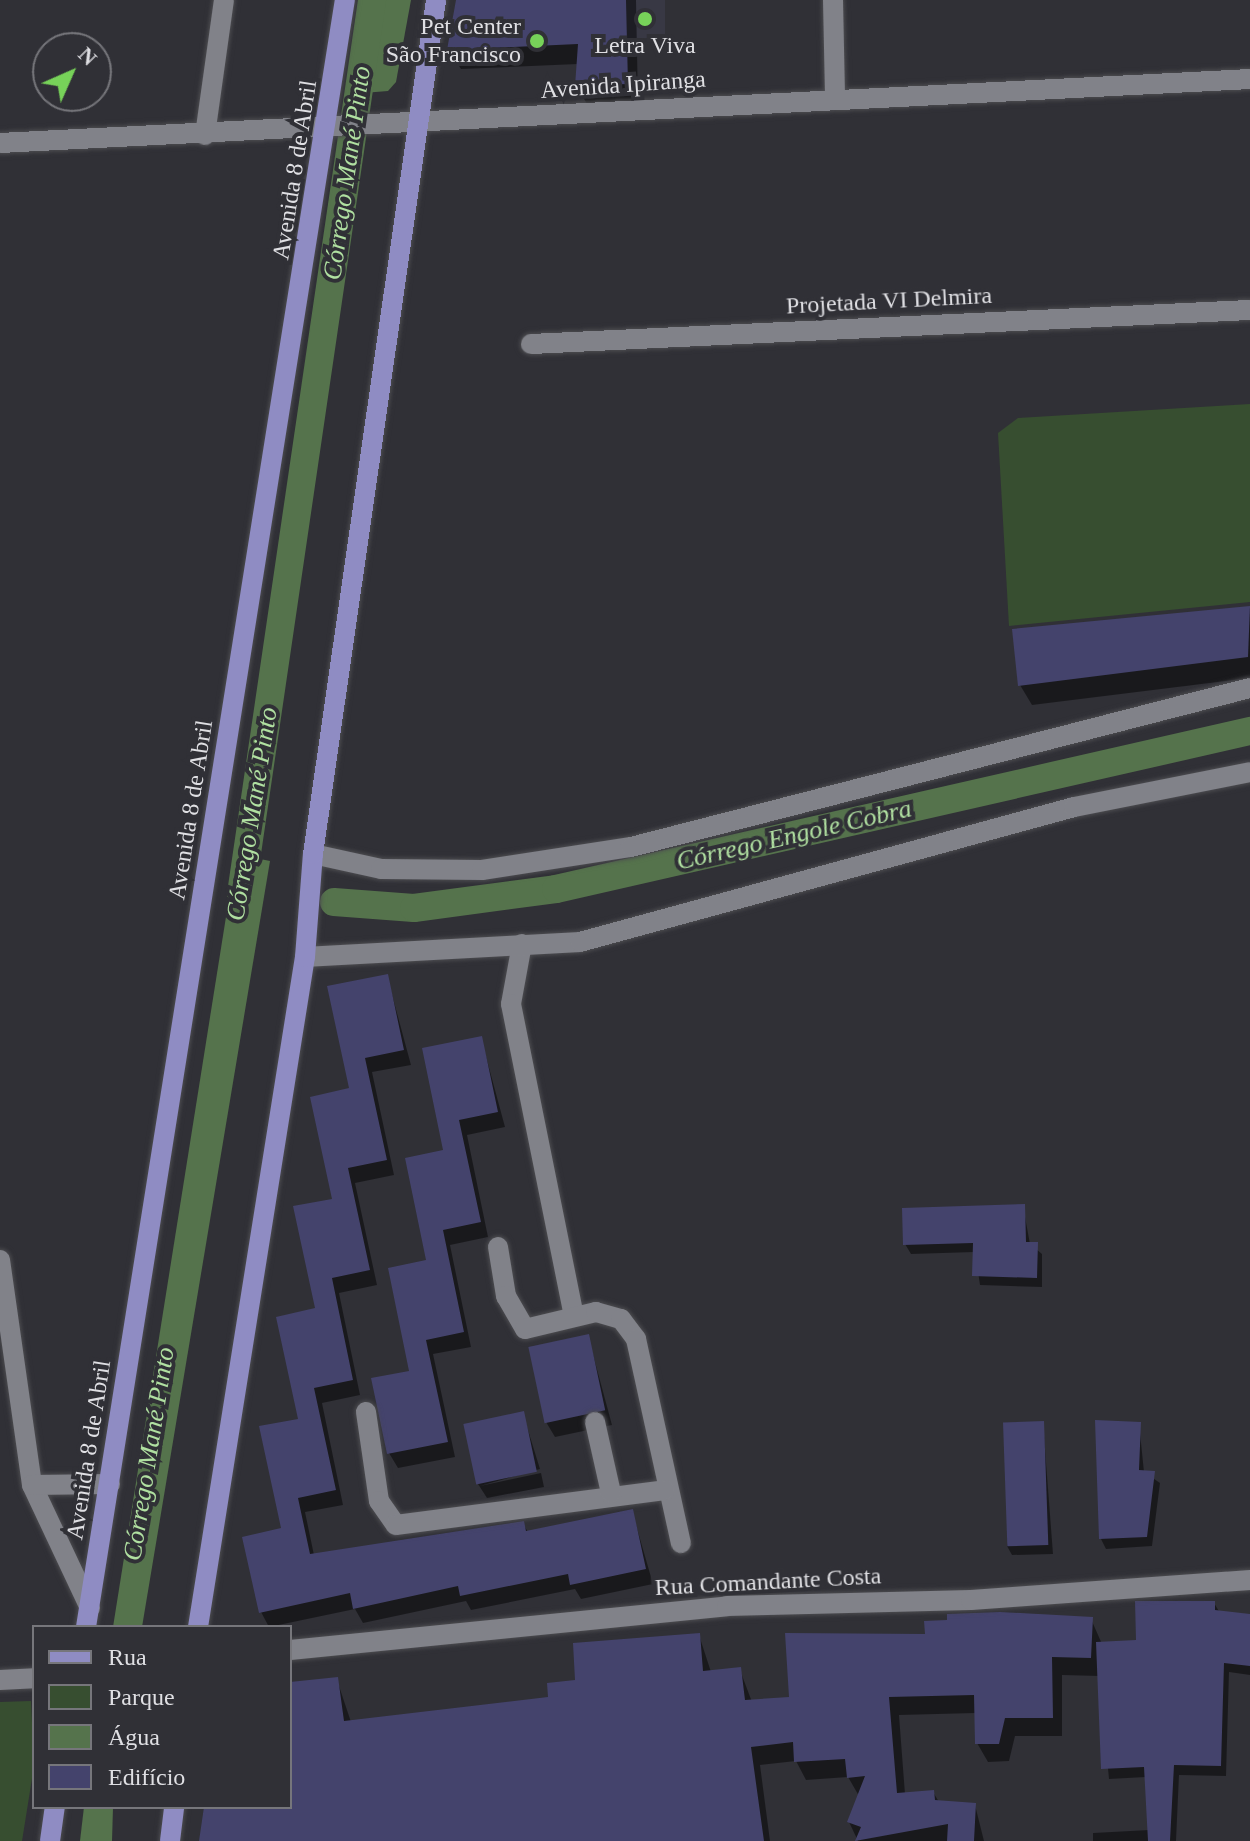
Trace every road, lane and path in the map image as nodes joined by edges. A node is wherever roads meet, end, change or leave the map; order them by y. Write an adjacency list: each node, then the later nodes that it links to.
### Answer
1 (224, 0): 9 (street)
2 (345, 0): 7 (main road, Avenida 8 de Abril)
3 (436, 0): 8 (main road)
4 (833, 0): 6 (street)
5 (1250, 79): 6 (street, Avenida Ipiranga)
6 (835, 95): 8 (street, Avenida Ipiranga)
7 (332, 126): 8 (street, Avenida Ipiranga); 9 (street, Avenida Ipiranga); 23 (main road, Avenida 8 de Abril)
8 (413, 126): 15 (main road)
9 (205, 135): 10 (street, Avenida Ipiranga)
10 (0, 143)
11 (1250, 310): 12 (street, Projetada VI Delmira)
12 (531, 344)
13 (1250, 688): 15 (street)
14 (1250, 772): 16 (street)
15 (313, 854): 17 (main road)
16 (522, 944): 17 (street); 20 (street)
17 (305, 957): 30 (main road)
18 (498, 1247): 20 (street)
19 (0, 1260): 24 (street)
20 (573, 1312): 25 (street)
21 (366, 1412): 26 (street)
22 (595, 1422): 26 (street)
23 (110, 1484): 24 (street); 29 (main road, Avenida 8 de Abril)
24 (32, 1485): 29 (street)
25 (665, 1490): 26 (street); 27 (street)
26 (611, 1493)
27 (681, 1543)
28 (1250, 1580): 31 (street, Rua Comandante Costa)
29 (88, 1618)
30 (198, 1625)
31 (292, 1650)
32 (32, 1678): 33 (street)
33 (0, 1680)
34 (55, 1809): 36 (main road)
35 (174, 1809): 37 (main road)
36 (50, 1841)
37 (170, 1841)

